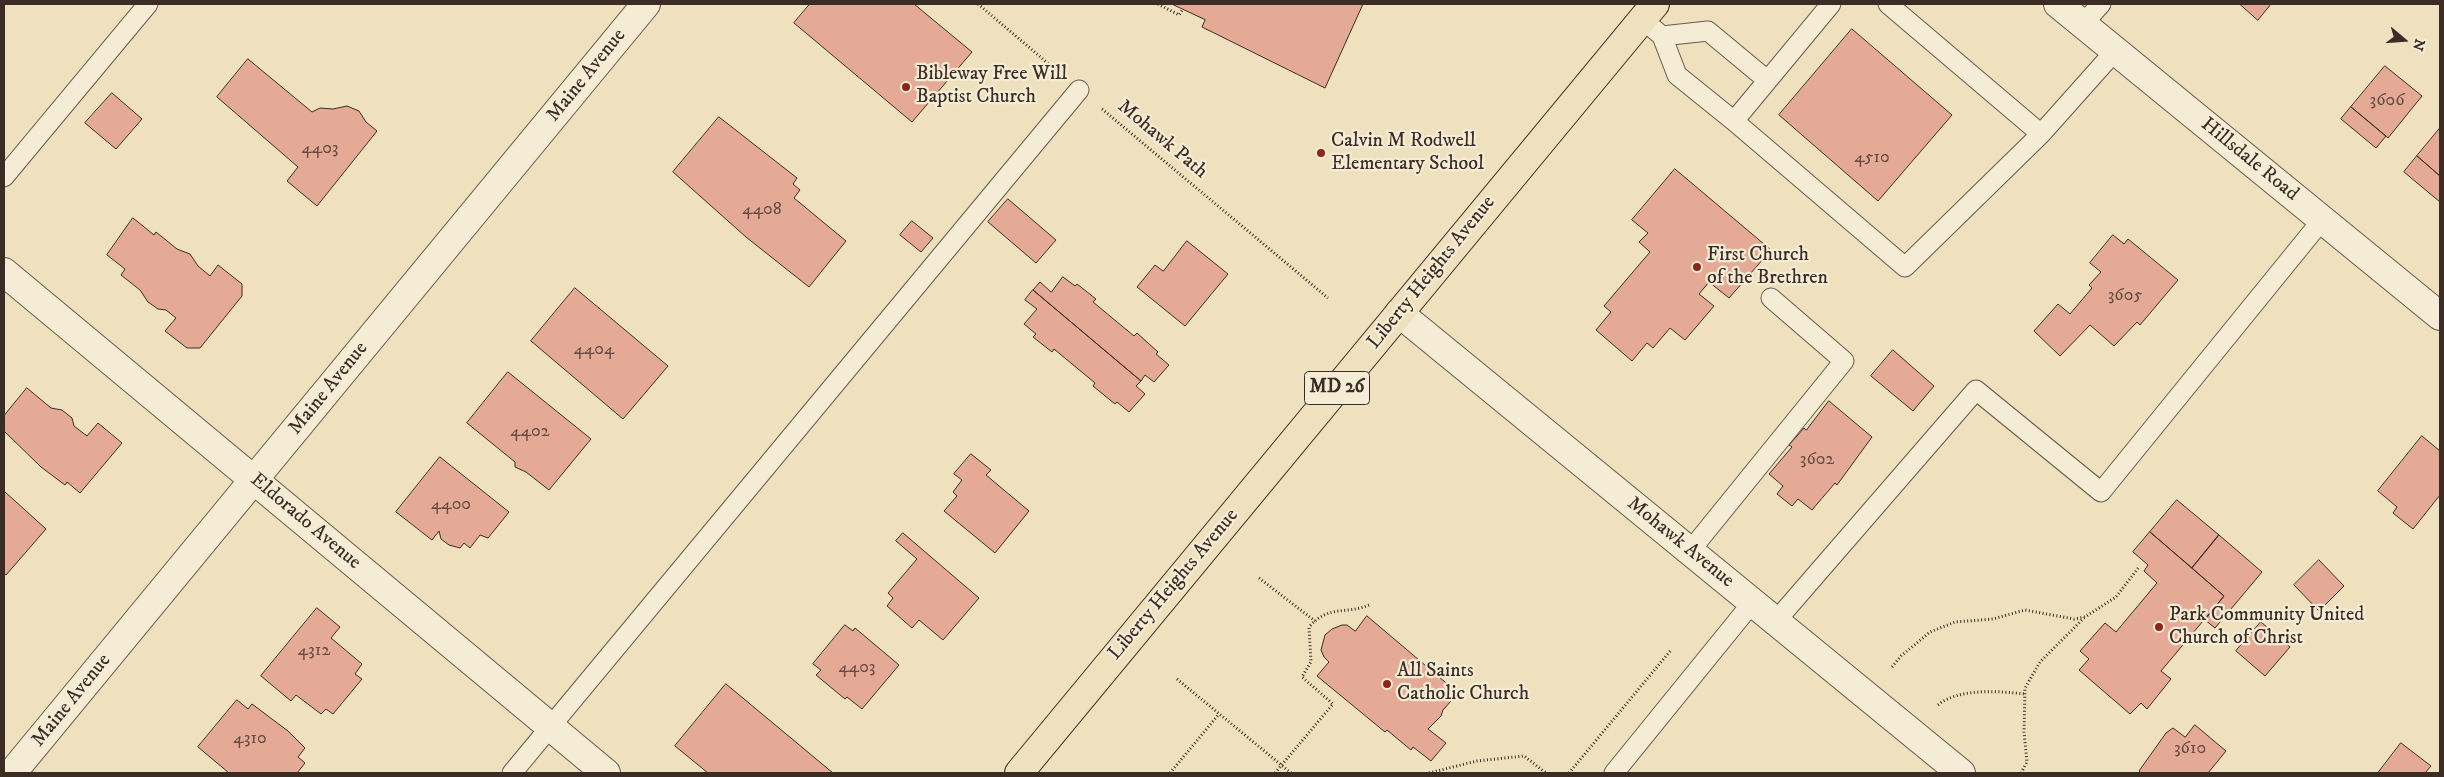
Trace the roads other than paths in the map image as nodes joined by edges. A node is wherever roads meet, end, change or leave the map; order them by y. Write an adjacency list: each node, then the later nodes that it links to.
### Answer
1 (148, 4): 14 (lane)
2 (646, 4): 20 (street, Maine Avenue)
3 (1831, 4): 10 (lane)
4 (1888, 4): 13 (lane)
5 (2058, 4): 8 (street, Hillsdale Road)
6 (2101, 4): 8 (lane)
7 (1653, 20): 10 (lane); 12 (lane); 18 (main road, Liberty Heights Avenue / MD 26)
8 (2083, 24): 9 (street, Hillsdale Road)
9 (2115, 50): 13 (lane); 15 (street, Hillsdale Road)
10 (1767, 80): 12 (lane)
11 (1079, 90): 24 (lane)
12 (1734, 121): 13 (lane)
13 (2041, 134)
14 (4, 177)
15 (2322, 220): 19 (street, Hillsdale Road); 23 (lane)
16 (4, 272): 20 (street, Eldorado Avenue)
17 (1771, 298): 21 (lane)
18 (1399, 314): 21 (street, Mohawk Avenue); 28 (main road, Liberty Heights Avenue / MD 26)
19 (2440, 316)
20 (254, 479): 24 (street, Eldorado Avenue); 25 (street, Maine Avenue)
21 (1690, 552): 22 (street, Mohawk Avenue)
22 (1752, 604): 23 (street, Mohawk Avenue); 29 (lane)
23 (1775, 622): 30 (street, Mohawk Avenue)
24 (550, 727): 26 (lane); 27 (street, Eldorado Avenue)
25 (12, 773)
26 (512, 773)
27 (606, 773)
28 (1019, 773)
29 (1614, 773)
30 (1961, 773)

